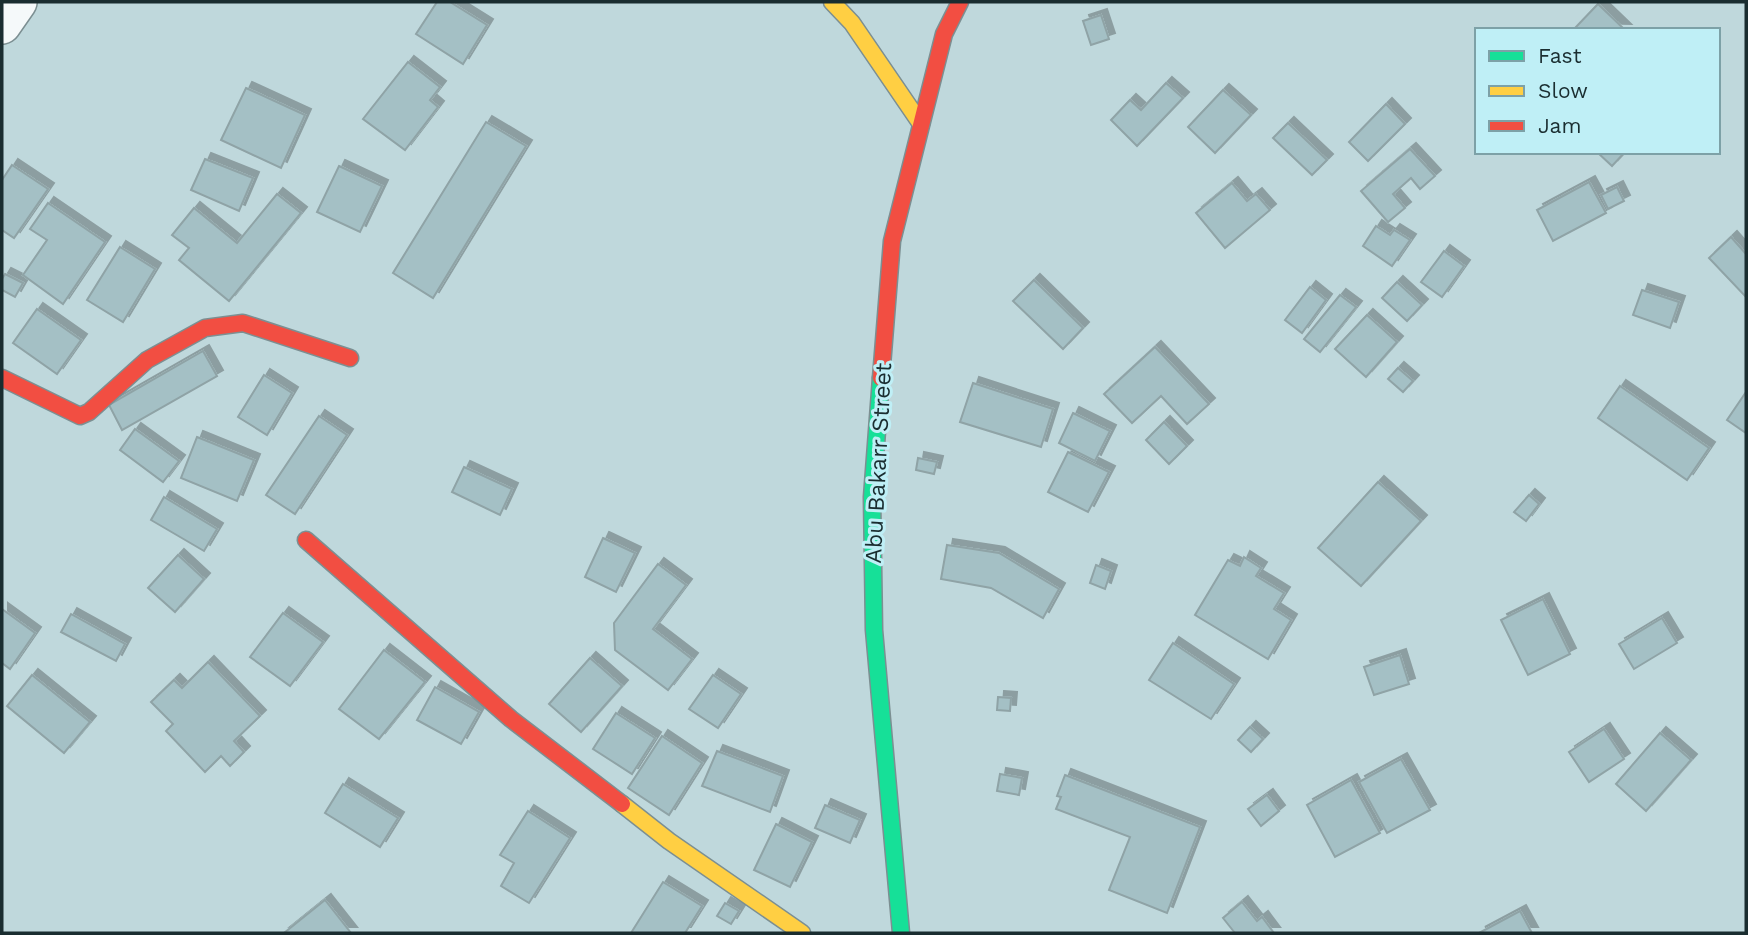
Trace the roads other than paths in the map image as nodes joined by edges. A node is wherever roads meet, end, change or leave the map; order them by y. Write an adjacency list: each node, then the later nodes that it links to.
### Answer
1 (18, 2): 4 (street)
2 (832, 2): 5 (street)
3 (960, 2): 5 (street, Abu Bakarr Street)
4 (2, 25)
5 (921, 124): 10 (street, Abu Bakarr Street)
6 (350, 358): 7 (street)
7 (2, 378)
8 (306, 540): 9 (street)
9 (802, 933)
10 (901, 933)

